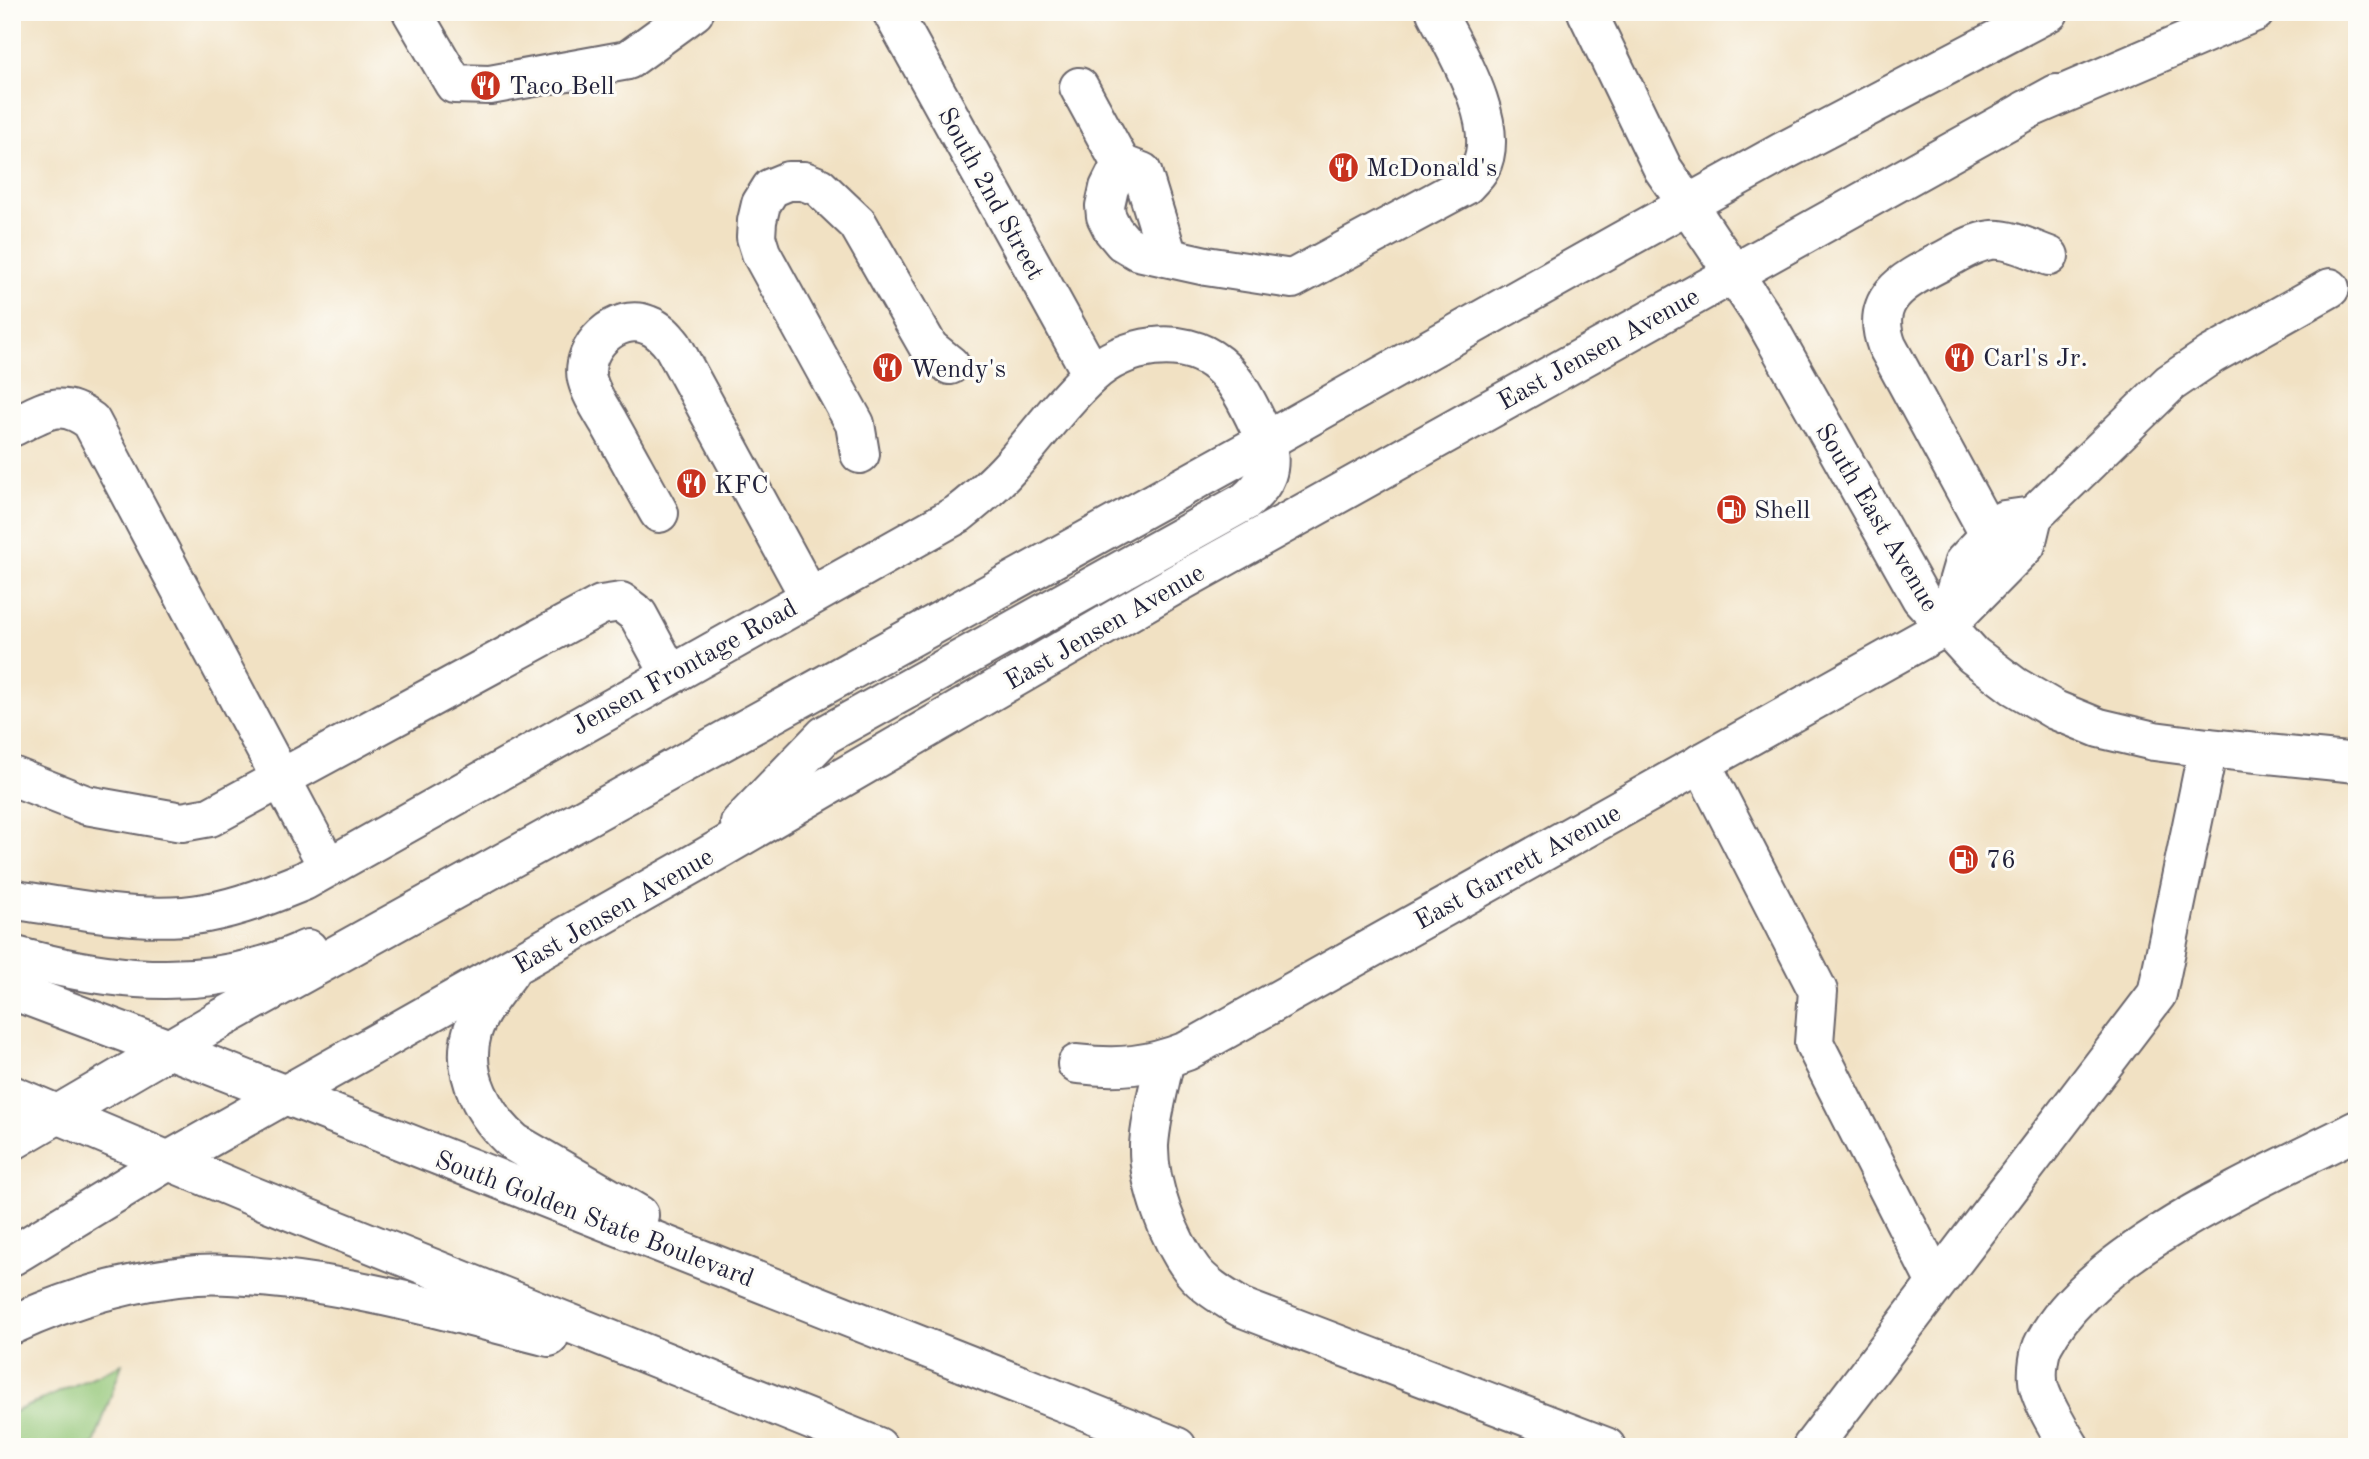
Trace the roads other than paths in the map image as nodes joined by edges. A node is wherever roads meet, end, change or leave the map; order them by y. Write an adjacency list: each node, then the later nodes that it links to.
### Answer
1 (412, 12): 2 (main road)
2 (694, 12)
3 (892, 12): 16 (main road, South 2nd Street)
4 (1436, 12): 9 (main road)
5 (1587, 12): 11 (main road, South East Avenue)
6 (2049, 12): 11 (main road)
7 (2206, 12): 10 (main road, East Jensen Avenue)
8 (2255, 12): 10 (main road)
9 (1079, 88)
10 (2026, 110): 13 (main road, East Jensen Avenue)
11 (1688, 205): 13 (main road, South East Avenue); 18 (main road)
12 (2049, 256): 22 (main road)
13 (1733, 273): 24 (main road, South East Avenue); 31 (main road, East Jensen Avenue)
14 (2330, 288): 21 (main road)
15 (950, 365): 19 (main road)
16 (1092, 374): 18 (main road, Jensen Frontage Road); 23 (main road, Jensen Frontage Road)
17 (12, 427): 30 (main road)
18 (1266, 441): 31 (main road); 33 (main road)
19 (860, 454)
20 (659, 513): 23 (main road)
21 (2033, 516): 22 (main road); 24 (main road, East Garrett Avenue)
22 (1990, 536): 24 (main road)
23 (809, 596): 25 (main road, Jensen Frontage Road)
24 (1945, 627): 26 (main road, South East Avenue); 27 (main road, East Garrett Avenue)
25 (670, 674): 30 (main road); 32 (main road, Jensen Frontage Road)
26 (2208, 748): 28 (main road, South East Avenue); 49 (main road)
27 (1701, 763): 39 (main road, East Garrett Avenue); 49 (main road)
28 (2357, 763)
29 (12, 776): 30 (main road)
30 (281, 779): 32 (main road)
31 (706, 857): 36 (main road, East Jensen Avenue)
32 (328, 867): 34 (main road, Jensen Frontage Road)
33 (468, 882): 35 (main road); 38 (main road)
34 (12, 898)
35 (12, 955)
36 (513, 967): 42 (main road, East Jensen Avenue); 48 (main road)
37 (12, 990): 38 (main road, South Golden State Boulevard)
38 (169, 1049): 42 (main road, South Golden State Boulevard); 43 (main road)
39 (1164, 1059): 40 (main road, East Garrett Avenue); 54 (main road)
40 (1077, 1064)
41 (12, 1095): 43 (main road)
42 (283, 1095): 46 (main road, East Jensen Avenue); 48 (main road, South Golden State Boulevard)
43 (58, 1114): 45 (main road); 46 (main road)
44 (2357, 1130): 56 (main road)
45 (12, 1141)
46 (168, 1161): 47 (main road, East Jensen Avenue); 51 (main road)
47 (12, 1256)
48 (750, 1279): 53 (main road, South Golden State Boulevard)
49 (1936, 1283): 55 (main road)
50 (12, 1325): 51 (main road)
51 (692, 1373): 52 (main road)
52 (878, 1447)
53 (1177, 1447)
54 (1606, 1447)
55 (1812, 1447)
56 (2070, 1447)

